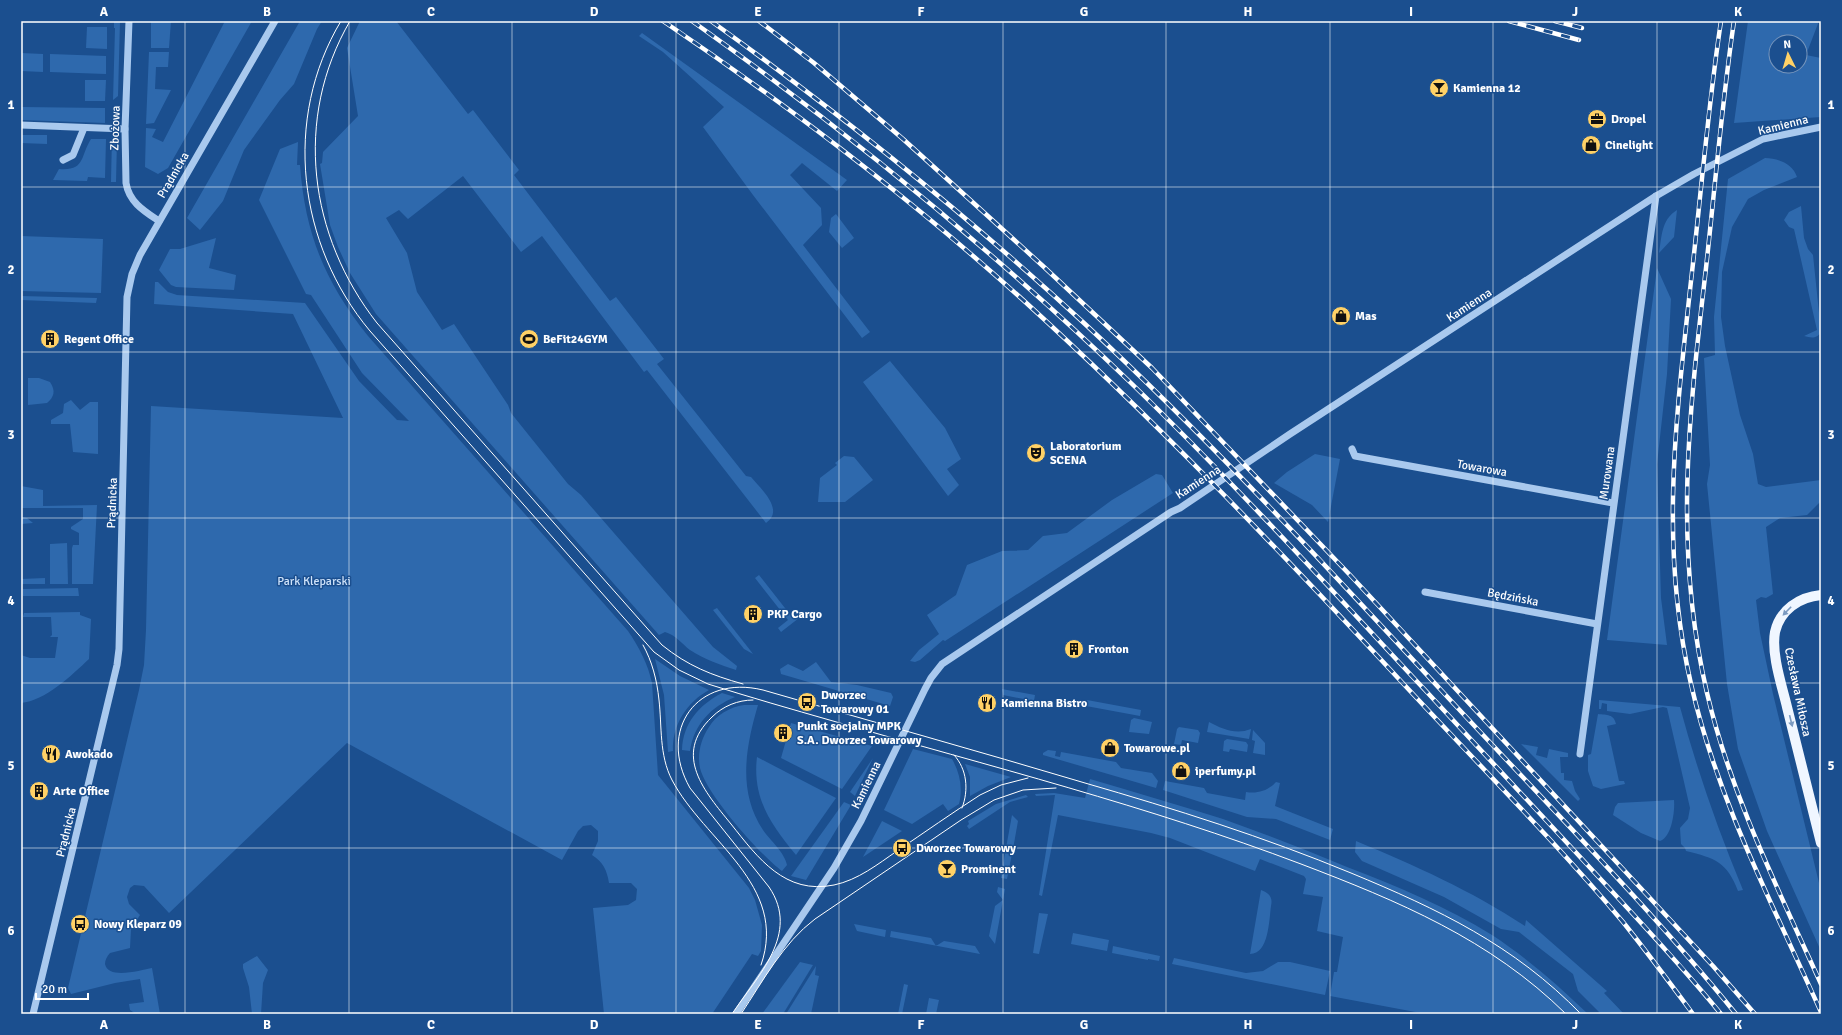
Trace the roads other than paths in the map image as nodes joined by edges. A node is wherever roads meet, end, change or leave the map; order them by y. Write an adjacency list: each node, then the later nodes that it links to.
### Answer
1 (128, 21): 6 (street, Zbożowa)
2 (275, 21): 9 (street, Prądnicka)
3 (21, 125): 5 (street)
4 (1821, 127): 8 (street, Kamienna)
5 (84, 128): 6 (street); 7 (street)
6 (125, 129): 9 (street, Zbożowa)
7 (63, 160)
8 (1656, 196): 11 (street, Murowana); 18 (street, Kamienna)
9 (159, 221): 17 (street, Prądnicka)
10 (1352, 448): 11 (street, Towarowa)
11 (1614, 503): 14 (street, Murowana)
12 (1425, 592): 14 (street, Będzińska)
13 (1821, 595): 16 (main road, Czesława Miłosza, one-way to 16)
14 (1597, 624): 15 (street, Murowana)
15 (1580, 754)
16 (1821, 843)
17 (33, 1014)
18 (736, 1014)

